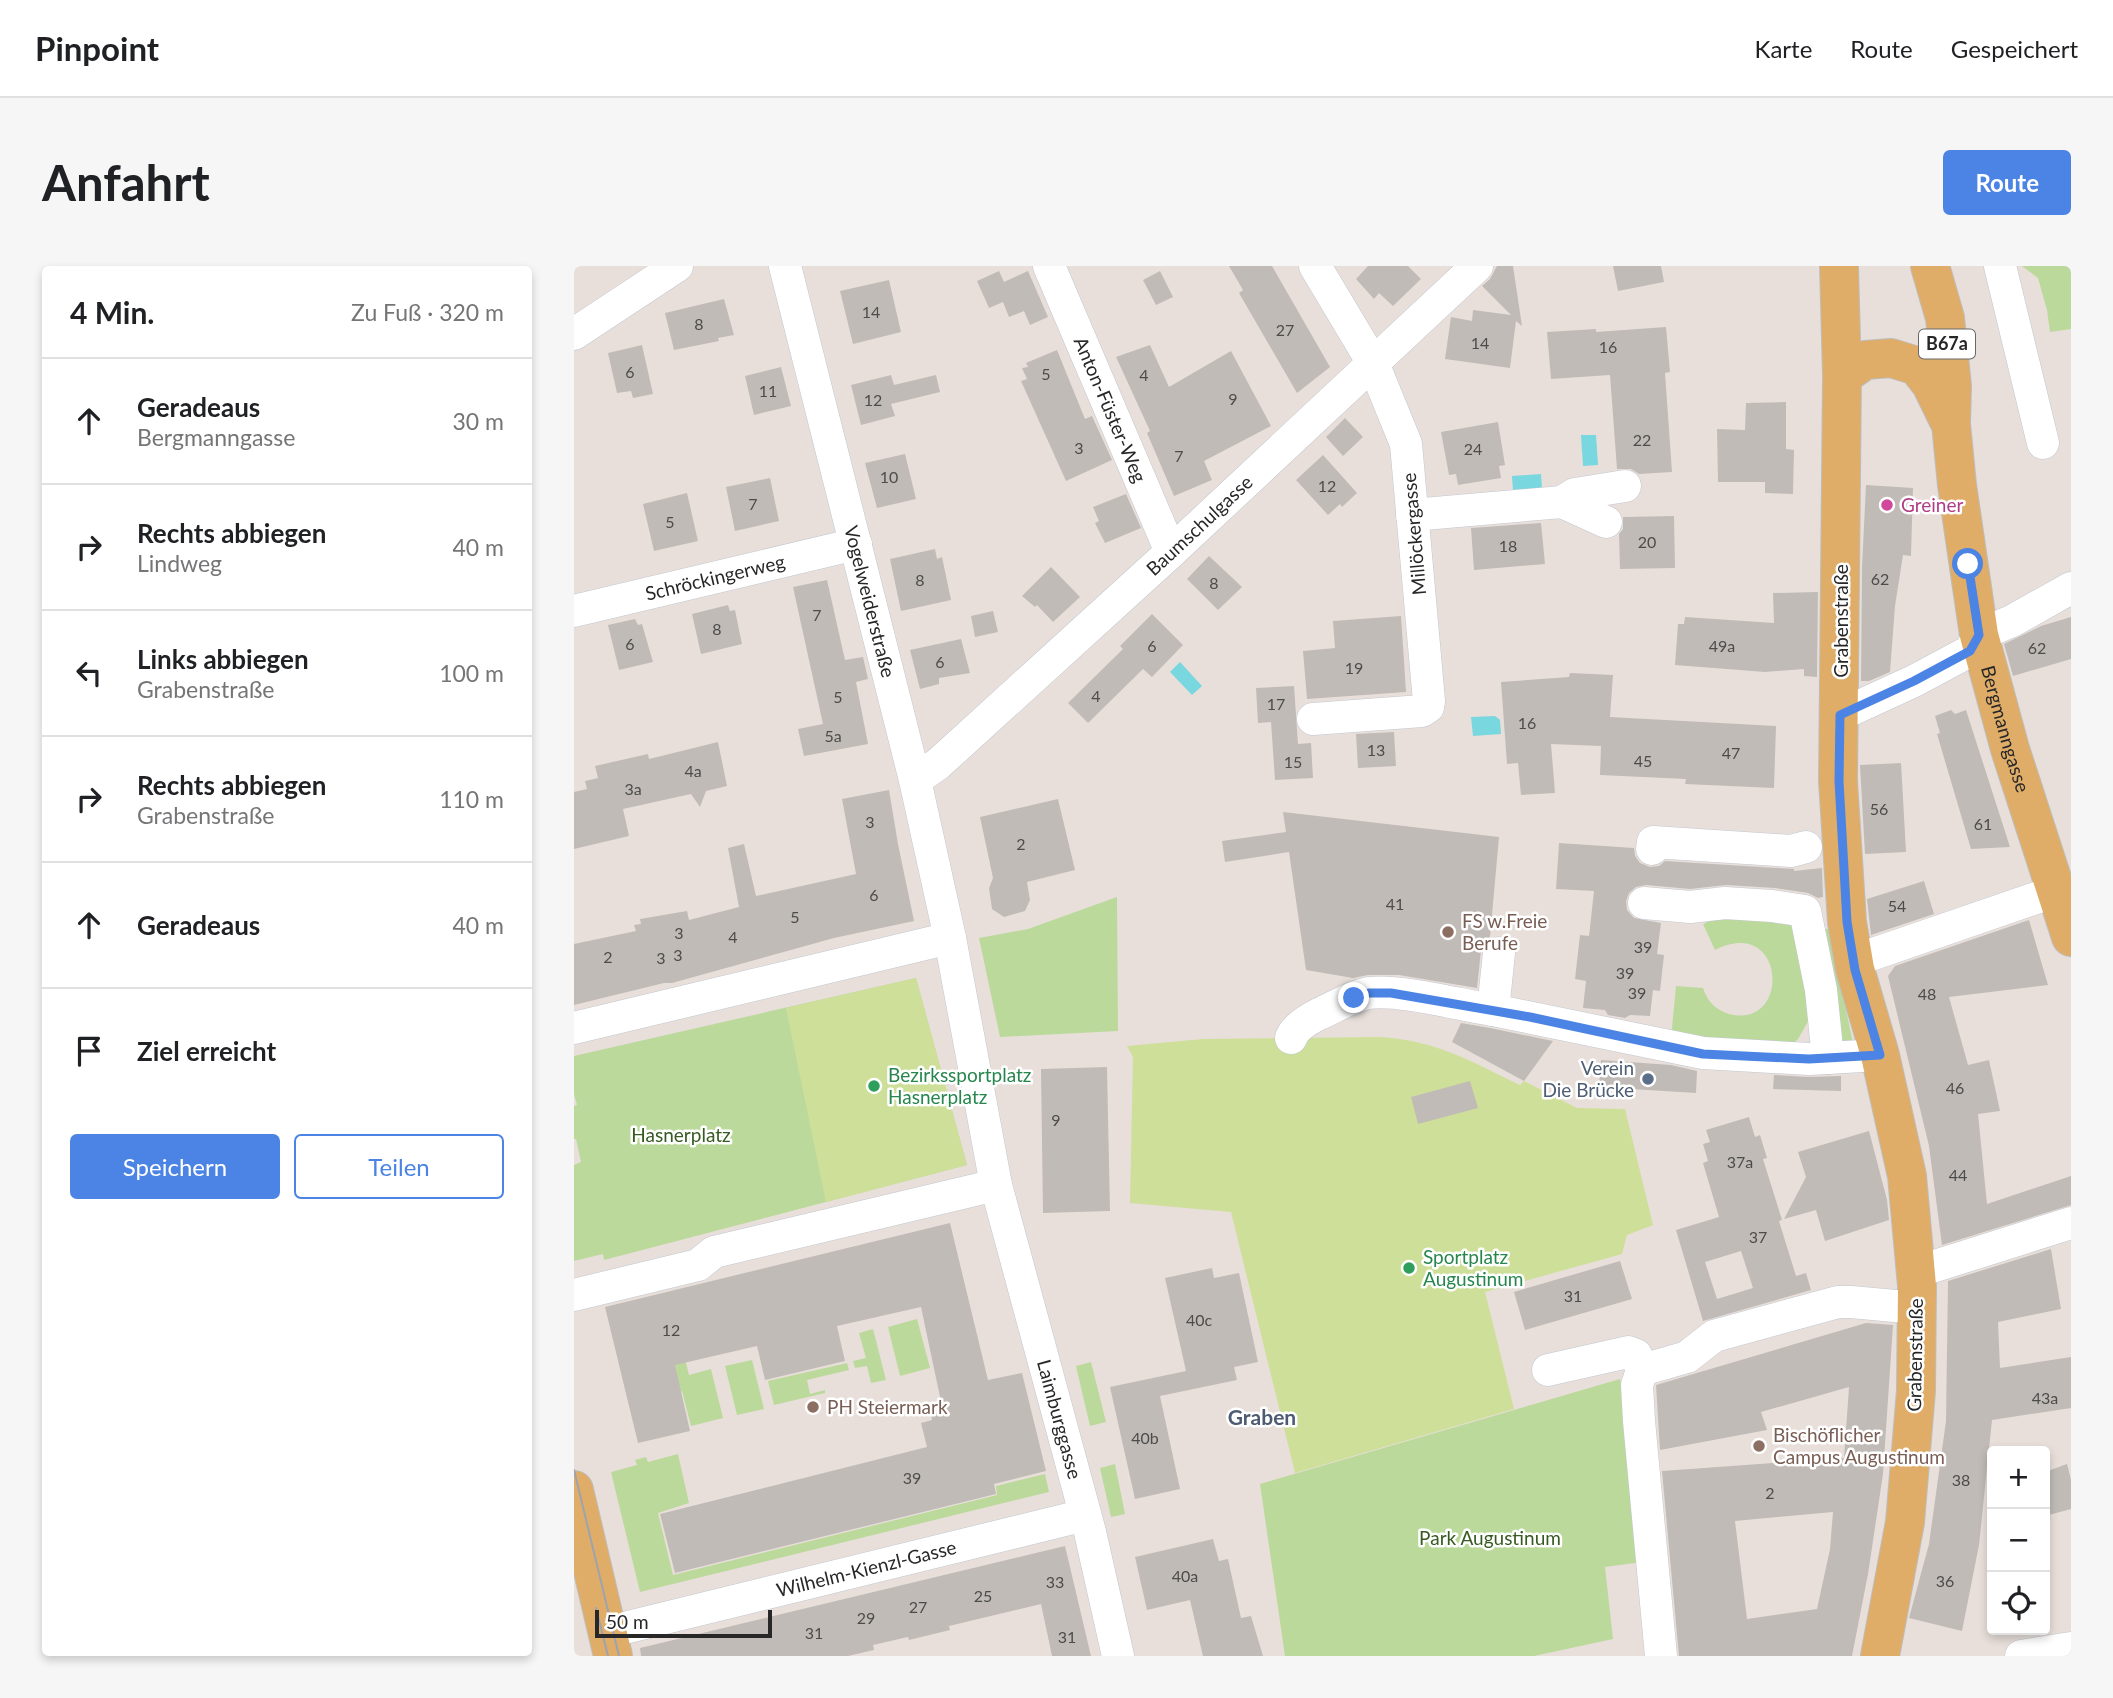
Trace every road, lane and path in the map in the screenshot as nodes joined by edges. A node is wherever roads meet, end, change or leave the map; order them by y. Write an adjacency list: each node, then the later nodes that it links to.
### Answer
1 (677, 266): 9 (street)
2 (785, 266): 18 (street, Vogelweiderstraße)
3 (1049, 266): 19 (street, Anton-Füster-Weg)
4 (1315, 266): 10 (street, Millöckergasse)
5 (1477, 266): 10 (street, Baumschulgasse)
6 (1839, 266): 11 (main road, Grabenstraße)
7 (1930, 266): 12 (main road, Bergmanngasse / B67a)
8 (2000, 266): 13 (street)
9 (574, 334)
10 (1373, 363): 16 (street, Millöckergasse); 19 (street, Baumschulgasse)
11 (1842, 376): 12 (main road); 23 (main road, Grabenstraße)
12 (1951, 424): 22 (main road, Bergmanngasse / B67a)
13 (2043, 443)
14 (1625, 486): 15 (street)
15 (1562, 502): 16 (street); 17 (street)
16 (1412, 514): 24 (street, Millöckergasse)
17 (1606, 522)
18 (856, 544): 21 (street, Schröckingerweg); 25 (street, Vogelweiderstraße)
19 (1171, 551): 25 (street, Baumschulgasse)
20 (2071, 588): 22 (street)
21 (574, 611)
22 (1979, 635): 23 (street); 28 (main road, Bergmanngasse / B67a)
23 (1840, 715): 33 (main road, Grabenstraße)
24 (1313, 719)
25 (915, 780): 31 (street, Vogelweiderstraße)
26 (1806, 847): 27 (street)
27 (1653, 849)
28 (2056, 891): 30 (main road, Bergmanngasse / B67a); 33 (street)
29 (1644, 903): 38 (street)
30 (2071, 937)
31 (950, 938): 35 (street); 39 (street)
32 (1499, 953): 34 (street)
33 (1853, 961): 37 (main road, Grabenstraße)
34 (1493, 1010): 36 (street); 38 (street)
35 (574, 1028)
36 (1291, 1038)
37 (1880, 1055): 38 (street); 41 (main road, Grabenstraße)
38 (1828, 1058)
39 (996, 1185): 42 (street); 46 (street, Laimburggasse)
40 (2058, 1227): 41 (street)
41 (1917, 1290): 44 (street); 51 (main road, Grabenstraße)
42 (574, 1295)
43 (1548, 1370): 44 (street)
44 (1642, 1370): 50 (street)
45 (574, 1490): 47 (main road)
46 (1085, 1515): 47 (street, Wilhelm-Kienzl-Gasse); 49 (street, Laimburggasse)
47 (611, 1644)
48 (2071, 1648): 52 (street)
49 (1118, 1656)
50 (1661, 1656)
51 (1880, 1656)
52 (2021, 1656)

